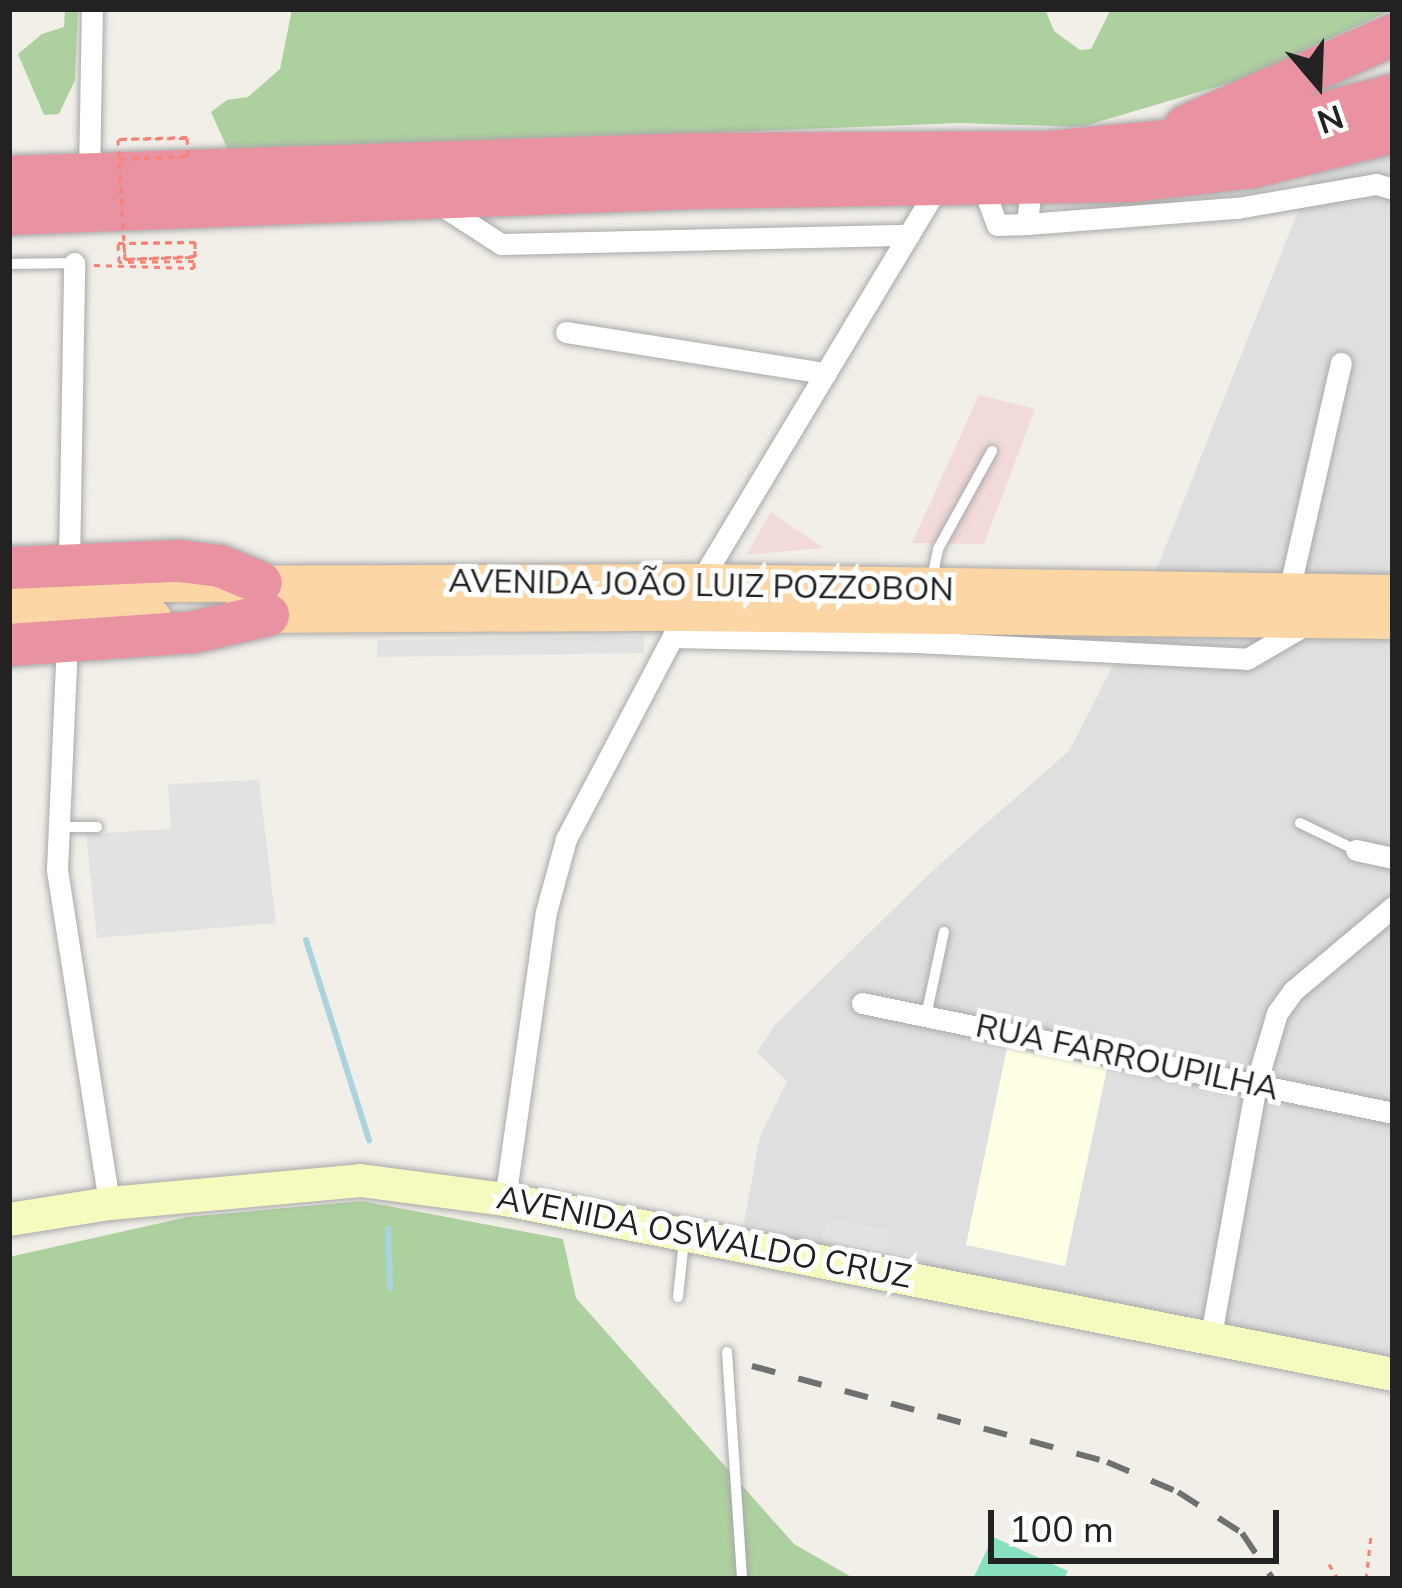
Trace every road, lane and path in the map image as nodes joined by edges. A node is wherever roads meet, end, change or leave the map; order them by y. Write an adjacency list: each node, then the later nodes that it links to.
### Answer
1 (92, 9): 6 (street)
2 (1393, 34): 5 (highway)
3 (1393, 95): 5 (highway)
4 (1393, 132): 11 (highway)
5 (1141, 146): 6 (highway)
6 (104, 167): 7 (highway); 15 (path, bridge)
7 (9, 176)
8 (937, 187): 10 (highway); 11 (highway); 13 (street)
9 (1393, 189): 11 (street)
10 (428, 197): 12 (highway); 13 (street)
11 (1029, 205)
12 (9, 214)
13 (909, 235): 20 (street)
14 (148, 258): 15 (path, bridge); 15 (path, bridge); 16 (path, bridge)
15 (125, 259)
16 (74, 263): 17 (lane); 22 (street)
17 (9, 264)
18 (566, 332): 20 (street)
19 (1341, 363): 26 (street)
20 (826, 373): 29 (street)
21 (992, 451): 24 (lane)
22 (69, 563): 23 (highway); 28 (highway)
23 (9, 568)
24 (930, 588): 26 (main road, AVENIDA JOÃO LUIZ POZZOBON); 29 (main road, AVENIDA JOÃO LUIZ POZZOBON)
25 (9, 591): 28 (main road, AVENIDA JOÃO LUIZ POZZOBON)
26 (1289, 591): 27 (main road, AVENIDA JOÃO LUIZ POZZOBON)
27 (1393, 592)
28 (265, 599): 29 (main road, AVENIDA JOÃO LUIZ POZZOBON); 31 (highway); 32 (main road, AVENIDA JOÃO LUIZ POZZOBON)
29 (686, 611): 30 (main road, AVENIDA JOÃO LUIZ POZZOBON); 44 (street)
30 (1393, 621)
31 (67, 641): 32 (highway); 34 (street)
32 (13, 642)
33 (1300, 823): 36 (lane)
34 (58, 826): 35 (lane); 45 (street)
35 (97, 826)
36 (1357, 850): 37 (street)
37 (1393, 858)
38 (1393, 907): 42 (street)
39 (944, 932): 41 (lane)
40 (862, 1003): 41 (street, RUA FARROUPILHA)
41 (926, 1016): 42 (street, RUA FARROUPILHA)
42 (1256, 1084): 43 (street, RUA FARROUPILHA); 49 (street)
43 (1393, 1112)
44 (505, 1199): 45 (street, AVENIDA OSWALDO CRUZ); 47 (street, AVENIDA OSWALDO CRUZ)
45 (109, 1203): 46 (street, AVENIDA OSWALDO CRUZ)
46 (9, 1219)
47 (685, 1234): 48 (lane); 49 (street, AVENIDA OSWALDO CRUZ)
48 (678, 1297)
49 (1211, 1335): 51 (street, AVENIDA OSWALDO CRUZ)
50 (727, 1352): 54 (lane)
51 (1393, 1373)
52 (1372, 1535): 56 (path)
53 (1329, 1564): 55 (path)
54 (742, 1579)
55 (1338, 1579)
56 (1366, 1579)

